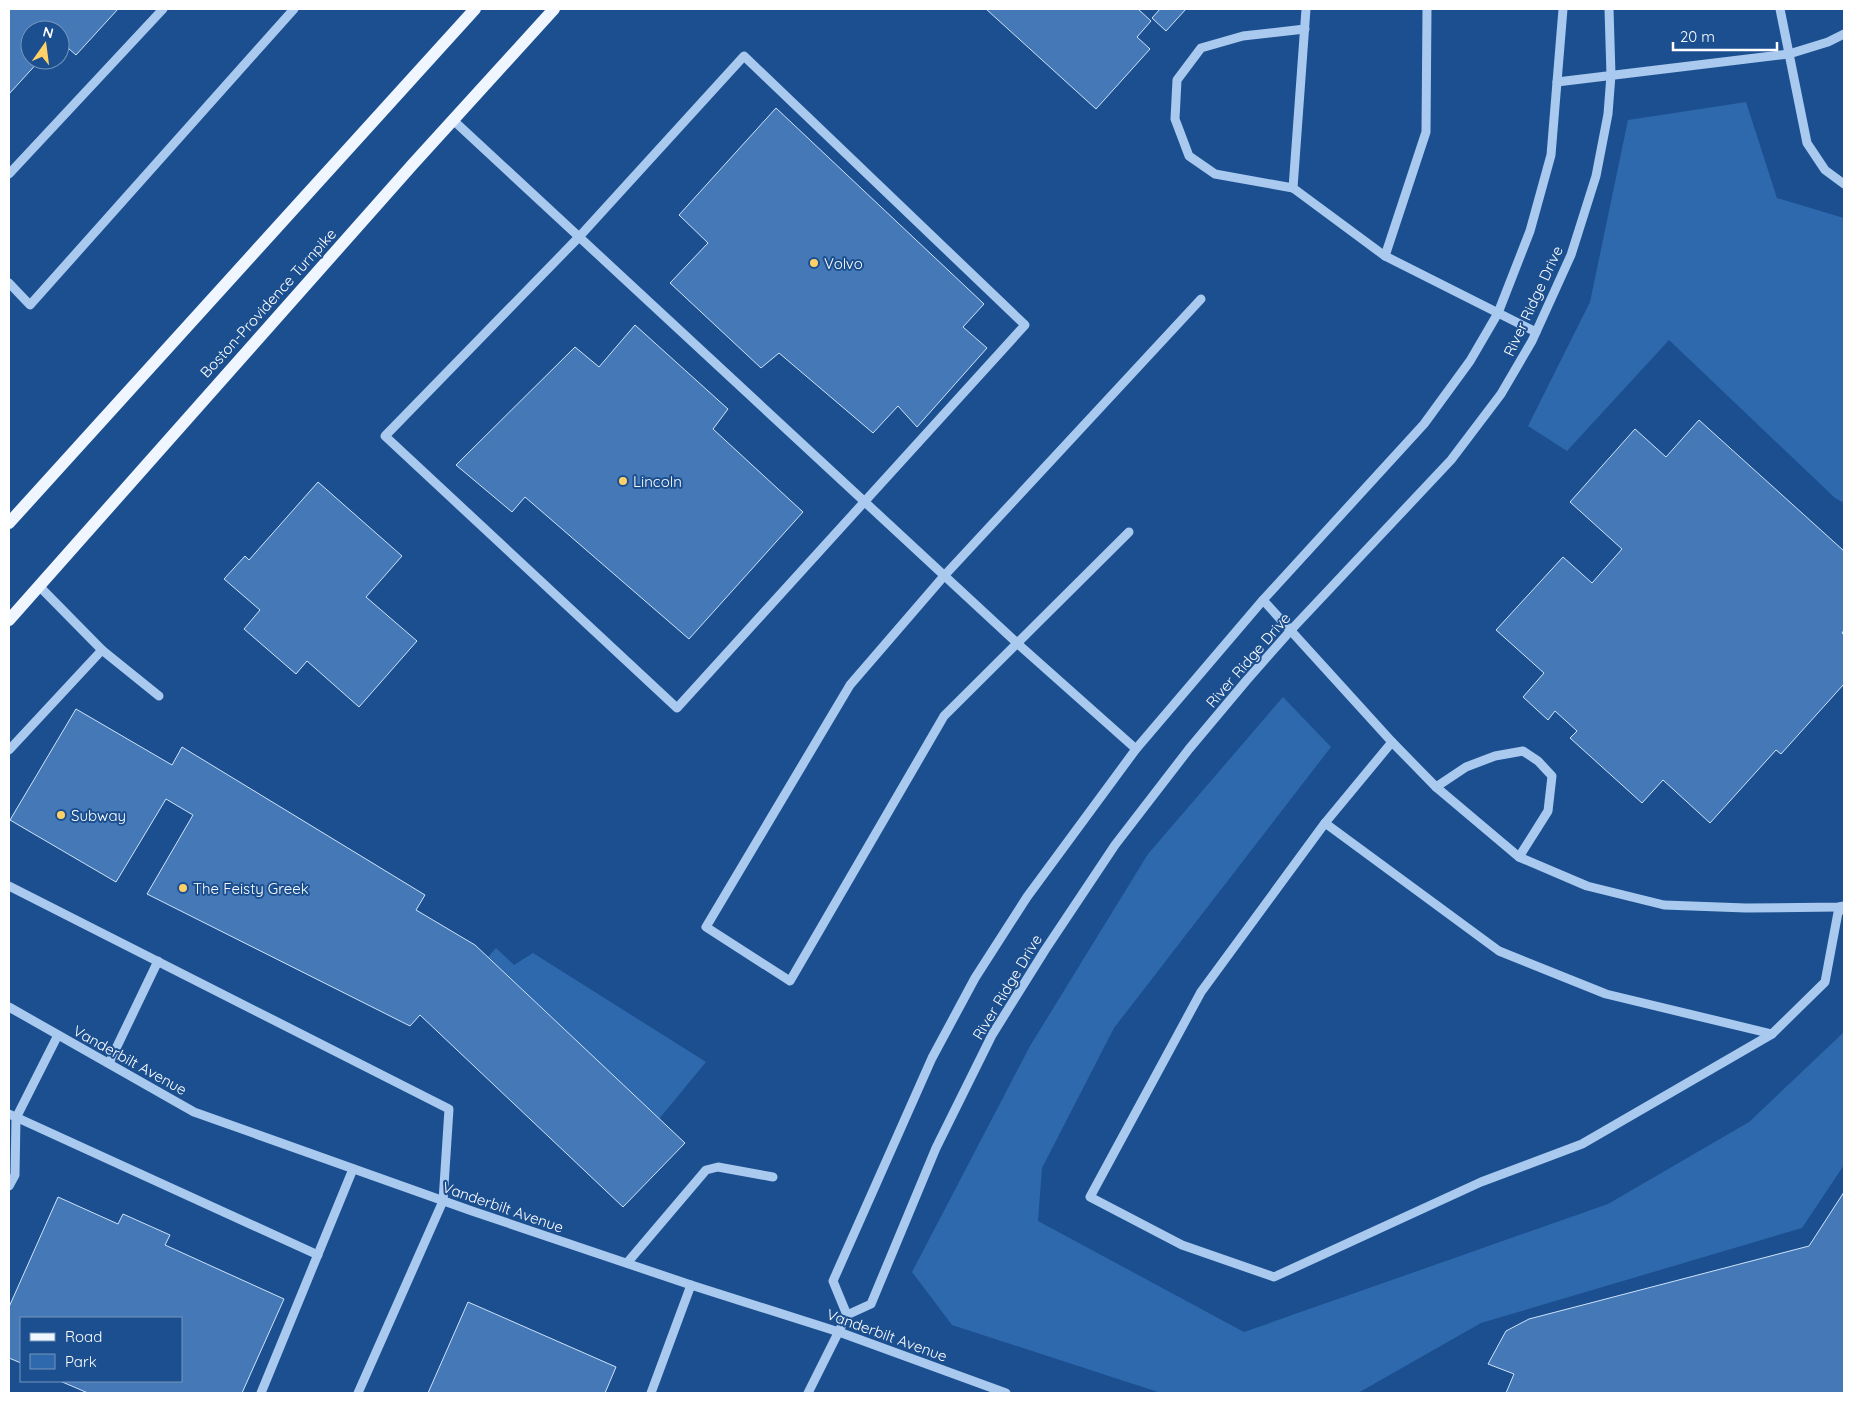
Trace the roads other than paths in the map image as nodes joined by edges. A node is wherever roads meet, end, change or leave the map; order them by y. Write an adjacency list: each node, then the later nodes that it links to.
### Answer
1 (164, 9): 16 (street)
2 (294, 9): 21 (street)
3 (475, 9): 26 (main road)
4 (554, 9): 15 (main road, Boston-Providence Turnpike)
5 (1306, 9): 10 (street)
6 (1427, 9): 20 (street)
7 (1563, 9): 14 (street, River Ridge Drive)
8 (1609, 9): 13 (street, River Ridge Drive)
9 (1780, 9): 12 (street)
10 (1305, 29): 18 (street); 18 (street)
11 (1844, 34): 12 (street)
12 (1789, 54): 13 (street); 17 (street)
13 (1611, 76): 14 (street); 24 (street, River Ridge Drive)
14 (1558, 82): 23 (street, River Ridge Drive)
15 (453, 120): 19 (street); 29 (main road, Boston-Providence Turnpike)
16 (9, 174)
17 (1844, 184)
18 (1293, 188): 20 (street)
19 (579, 237): 25 (street); 25 (street); 25 (street)
20 (1385, 256): 23 (street)
21 (9, 284)
22 (1201, 299): 28 (street)
23 (1498, 314): 24 (street); 30 (street, River Ridge Drive)
24 (1536, 332): 32 (street, River Ridge Drive)
25 (864, 501): 28 (street)
26 (9, 523)
27 (1129, 532): 33 (street)
28 (944, 576): 33 (street); 33 (street)
29 (39, 586): 31 (main road, Boston-Providence Turnpike); 34 (street)
30 (1263, 600): 32 (street); 37 (street, River Ridge Drive)
31 (9, 620)
32 (1291, 630): 36 (street); 57 (street, River Ridge Drive)
33 (1018, 644): 37 (street)
34 (102, 650): 35 (street); 38 (street)
35 (159, 696)
36 (1392, 742): 39 (street); 40 (street)
37 (1136, 749): 57 (street, River Ridge Drive)
38 (9, 750)
39 (1436, 787): 41 (street); 41 (street)
40 (1325, 823): 46 (street); 46 (street)
41 (1518, 857): 43 (street)
42 (9, 886): 44 (street)
43 (1842, 908): 46 (street)
44 (158, 962): 48 (street); 53 (street)
45 (9, 1007): 47 (street, Vanderbilt Avenue)
46 (1772, 1034)
47 (58, 1035): 48 (street, Vanderbilt Avenue); 49 (street)
48 (109, 1063): 50 (street, Vanderbilt Avenue)
49 (12, 1116): 52 (street); 54 (street)
50 (353, 1169): 53 (street, Vanderbilt Avenue); 54 (street)
51 (772, 1177): 55 (street)
52 (9, 1186)
53 (443, 1201): 55 (street, Vanderbilt Avenue); 60 (street)
54 (318, 1256): 59 (street)
55 (627, 1263): 56 (street, Vanderbilt Avenue)
56 (691, 1285): 58 (street, Vanderbilt Avenue); 61 (street)
57 (848, 1315): 58 (street)
58 (839, 1332): 62 (street); 63 (street, Vanderbilt Avenue)
59 (261, 1393)
60 (358, 1393)
61 (651, 1393)
62 (808, 1393)
63 (1006, 1393)

